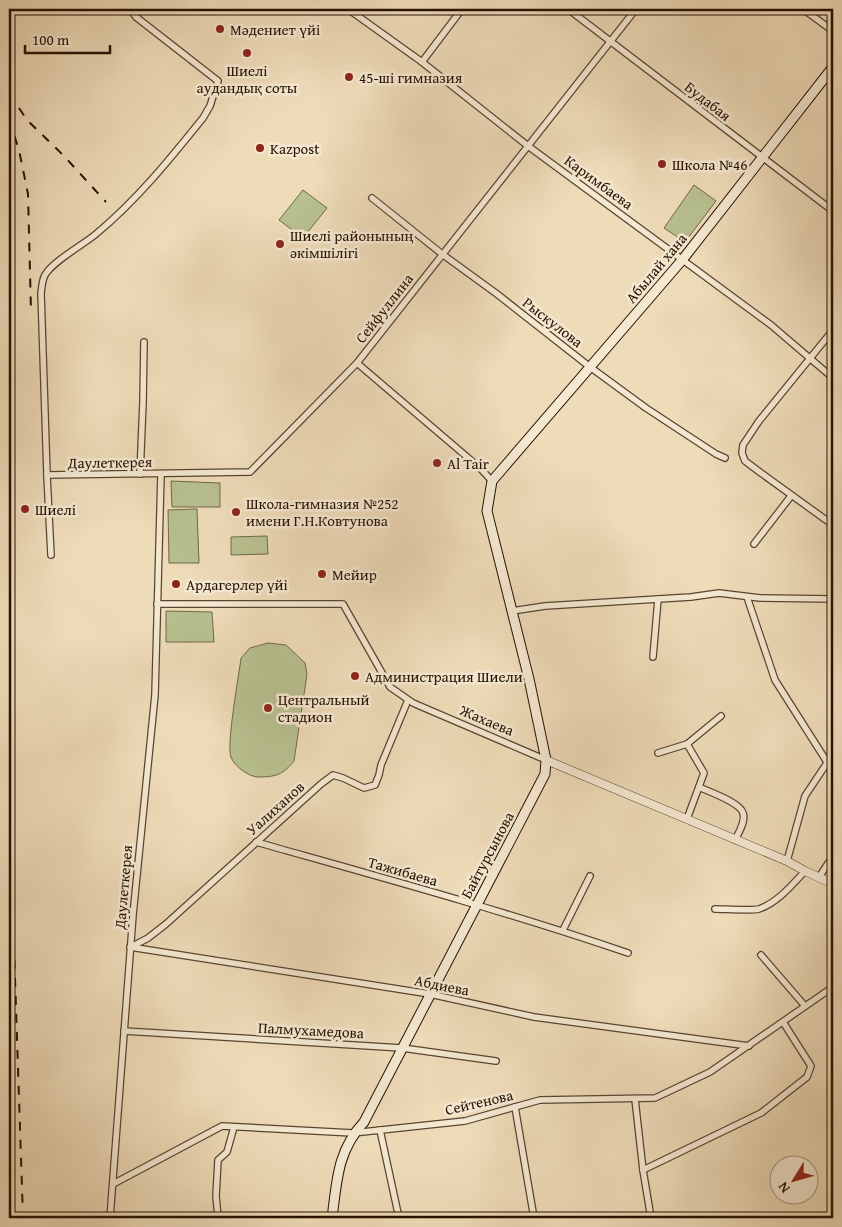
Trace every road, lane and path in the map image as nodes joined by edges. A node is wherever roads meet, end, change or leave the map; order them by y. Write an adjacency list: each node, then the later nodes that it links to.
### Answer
1 (130, 9): 26 (street, Даулеткерея)
2 (348, 9): 9 (street, Каримбаева)
3 (462, 9): 9 (street)
4 (568, 9): 8 (street, Будабая)
5 (636, 9): 8 (street, Сейфуллина)
6 (803, 9): 7 (street)
7 (833, 31)
8 (610, 42): 11 (street, Сейфуллина); 12 (street, Будабая)
9 (422, 62): 11 (street, Каримбаева)
10 (833, 67): 12 (main road, Абылай хана)
11 (528, 146): 15 (street, Сейфуллина); 16 (street, Каримбаева)
12 (762, 158): 14 (street, Будабая); 16 (main road, Абылай хана)
13 (372, 198): 15 (street, Рыскулова)
14 (833, 211)
15 (442, 254): 20 (street, Сейфуллина); 21 (street, Рыскулова)
16 (683, 259): 19 (street, Каримбаева); 21 (main road, Абылай хана)
17 (833, 330): 19 (street)
18 (144, 342): 24 (street)
19 (810, 360): 22 (street, Каримбаева); 28 (street)
20 (356, 363): 25 (street, Сейфуллина); 27 (street)
21 (590, 367): 23 (street, Рыскулова); 27 (main road, Абылай хана)
22 (833, 378)
23 (725, 458)
24 (140, 474): 25 (street, Даулеткерея); 26 (street, Даулеткерея)
25 (161, 474): 35 (street, Даулеткерея)
26 (47, 475): 31 (street)
27 (492, 481): 36 (main road, Байтурсынова)
28 (791, 496): 29 (street); 30 (street)
29 (833, 526)
30 (754, 544)
31 (51, 555)
32 (748, 597): 33 (street); 34 (street); 44 (street)
33 (658, 599): 36 (street); 37 (street)
34 (833, 599)
35 (157, 604): 38 (street, Жахаева); 58 (street, Даулеткерея)
36 (512, 611): 43 (main road, Байтурсынова)
37 (653, 657)
38 (408, 700): 43 (street, Жахаева); 48 (street, Уалиханов)
39 (721, 716): 40 (street)
40 (687, 744): 41 (street); 45 (street)
41 (658, 753)
42 (833, 754): 44 (street)
43 (546, 760): 46 (street, Жахаева); 55 (main road, Байтурсынова)
44 (828, 762): 50 (street)
45 (698, 787): 46 (street); 47 (street)
46 (687, 819): 47 (street, Жахаева)
47 (736, 840): 50 (street, Жахаева)
48 (256, 842): 55 (street, Тажибаева); 58 (street, Уалиханов)
49 (833, 856): 53 (street)
50 (787, 861): 51 (street, Жахаева)
51 (805, 871): 53 (street, Жахаева); 56 (street)
52 (590, 876): 57 (street)
53 (819, 877): 54 (street, Жахаева)
54 (833, 884)
55 (476, 904): 57 (street, Тажибаева); 62 (main road, Байтурсынова)
56 (715, 909)
57 (562, 930): 59 (street, Тажибаева)
58 (130, 947): 62 (street, Абдиева); 65 (street, Даулеткерея)
59 (628, 953)
60 (761, 956): 63 (street)
61 (833, 987): 63 (street, Сейтенова)
62 (430, 994): 66 (street, Абдиева); 67 (main road, Байтурсынова)
63 (805, 1006): 64 (street, Сейтенова)
64 (783, 1022): 66 (street, Сейтенова); 74 (street)
65 (124, 1031): 67 (street, Палмухамедова); 75 (street, Даулеткерея)
66 (749, 1046): 69 (street, Сейтенова)
67 (402, 1048): 68 (street, Палмухамедова); 73 (main road, Байтурсынова)
68 (496, 1061)
69 (635, 1099): 70 (street, Сейтенова); 74 (street)
70 (516, 1107): 72 (street, Сейтенова); 80 (street)
71 (234, 1127): 73 (street, Сейтенова); 75 (street, Сейтенова); 77 (street)
72 (380, 1130): 73 (street, Сейтенова); 79 (street)
73 (354, 1133): 78 (main road, Байтурсынова)
74 (643, 1170): 81 (street)
75 (113, 1184): 76 (street, Даулеткерея)
76 (110, 1218)
77 (218, 1218)
78 (332, 1218)
79 (400, 1218)
80 (534, 1218)
81 (651, 1218)

